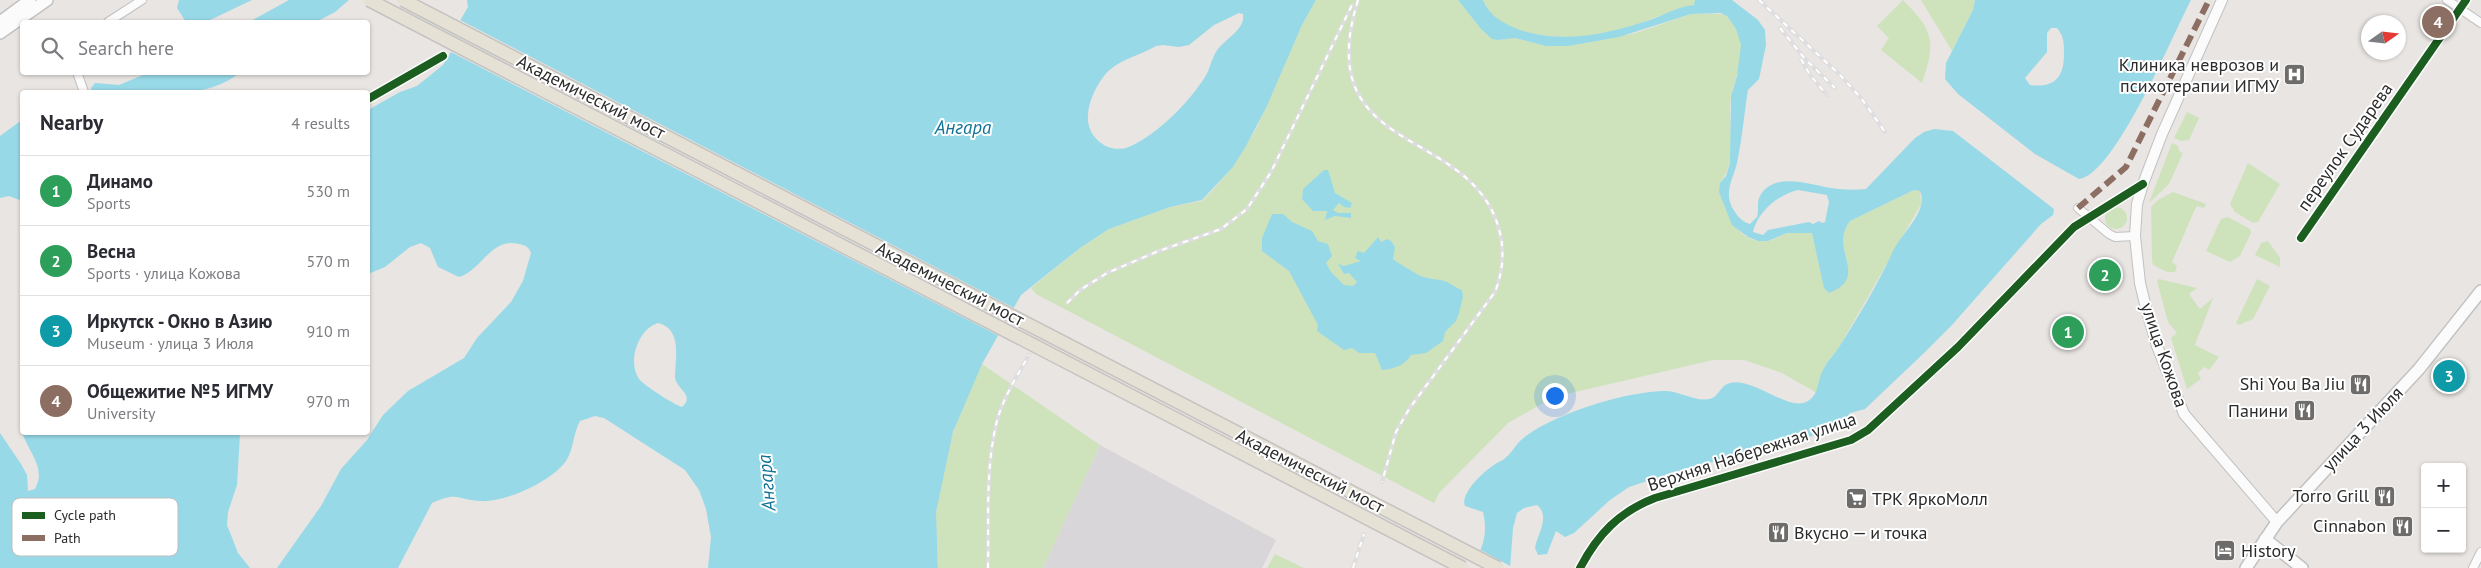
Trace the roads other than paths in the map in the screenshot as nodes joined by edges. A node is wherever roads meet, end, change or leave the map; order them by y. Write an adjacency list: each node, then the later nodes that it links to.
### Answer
1 (30, 0): 11 (main road)
2 (142, 0): 10 (street)
3 (369, 0): 27 (main road, Академический мост, bridge)
4 (403, 0): 28 (main road, Академический мост, bridge)
5 (2222, 0): 18 (street, улица Кожова)
6 (2447, 0): 9 (street)
7 (2466, 0): 9 (street, переулок Сударева)
8 (45, 1): 13 (main road)
9 (2460, 9): 12 (street); 22 (street, переулок Сударева)
10 (111, 20)
11 (0, 22)
12 (2481, 23)
13 (0, 33)
14 (443, 56): 17 (street)
15 (78, 75): 16 (street)
16 (83, 90)
17 (370, 98)
18 (2143, 184): 20 (street, Верхняя Набережная улица); 21 (street, улица Кожова)
19 (2078, 208): 20 (street)
20 (2088, 218): 21 (street); 29 (street, Верхняя Набережная улица)
21 (2135, 236): 24 (street, улица Кожова)
22 (2301, 238)
23 (2481, 291): 24 (main road, улица 3 Июля)
24 (2277, 522): 25 (main road, улица 3 Июля)
25 (2265, 539): 30 (main road, улица 3 Июля); 31 (main road)
26 (2481, 552): 32 (street)
27 (1463, 568)
28 (1498, 568)
29 (1580, 568)
30 (2246, 568)
31 (2302, 568)
32 (2473, 568)

